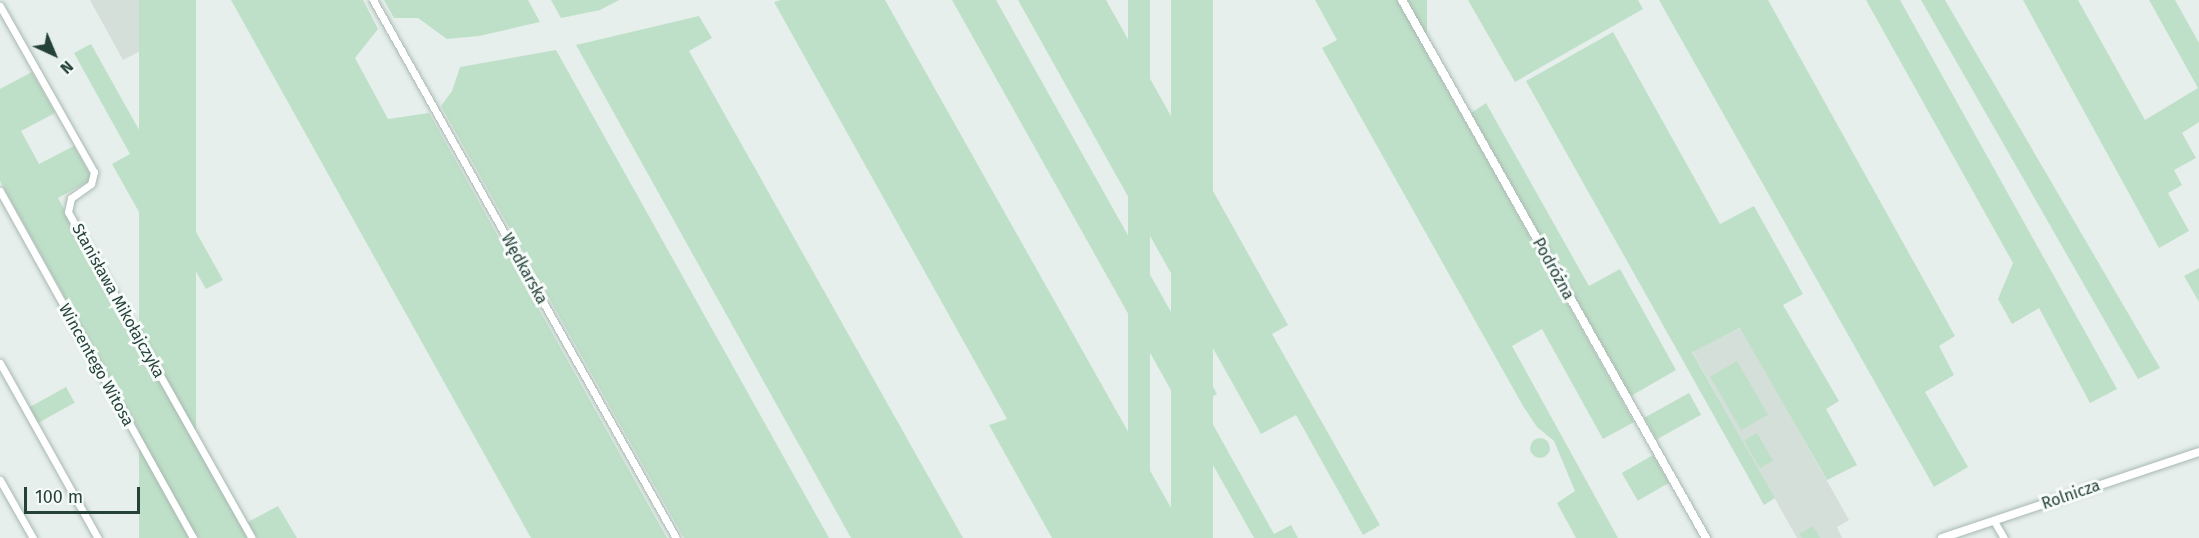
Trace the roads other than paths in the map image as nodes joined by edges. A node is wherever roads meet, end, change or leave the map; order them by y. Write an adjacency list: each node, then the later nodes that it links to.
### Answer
1 (373, 0): 13 (street, Wędkarska)
2 (1402, 0): 14 (street, Podróżna)
3 (0, 6): 12 (street, Stanisława Mikołajczyka)
4 (0, 191): 11 (street, Wincentego Witosa)
5 (0, 363): 10 (street)
6 (2199, 452): 8 (street, Rolnicza)
7 (0, 480): 9 (street)
8 (1994, 521): 15 (street, Rolnicza); 16 (street)
9 (33, 538)
10 (98, 538)
11 (193, 538)
12 (252, 538)
13 (676, 538)
14 (1706, 538)
15 (1942, 538)
16 (2004, 538)

